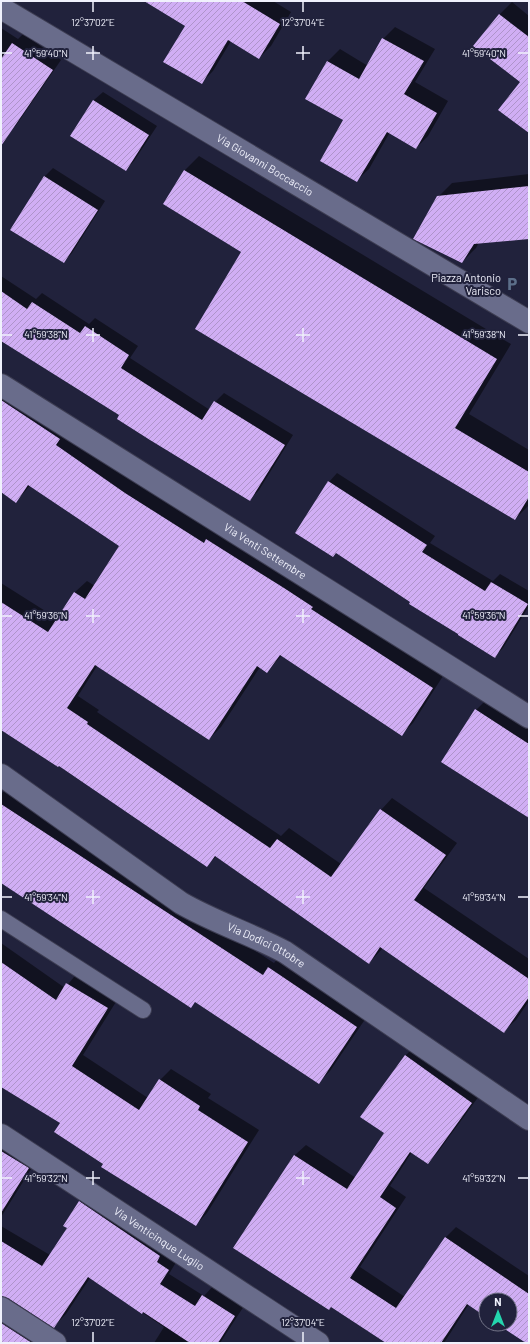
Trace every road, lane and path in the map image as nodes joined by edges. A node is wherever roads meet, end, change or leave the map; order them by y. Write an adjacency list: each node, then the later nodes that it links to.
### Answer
1 (1, 8): 2 (street, Via Giovanni Boccaccio)
2 (529, 322)
3 (1, 385): 4 (street, Via Venti Settembre)
4 (529, 717)
5 (1, 775): 8 (street, Via Dodici Ottobre)
6 (1, 919): 7 (lane)
7 (143, 1010)
8 (529, 1119)
9 (1, 1135): 12 (street, Via Venticinque Luglio)
10 (1, 1308): 11 (street)
11 (55, 1343)
12 (318, 1343)

